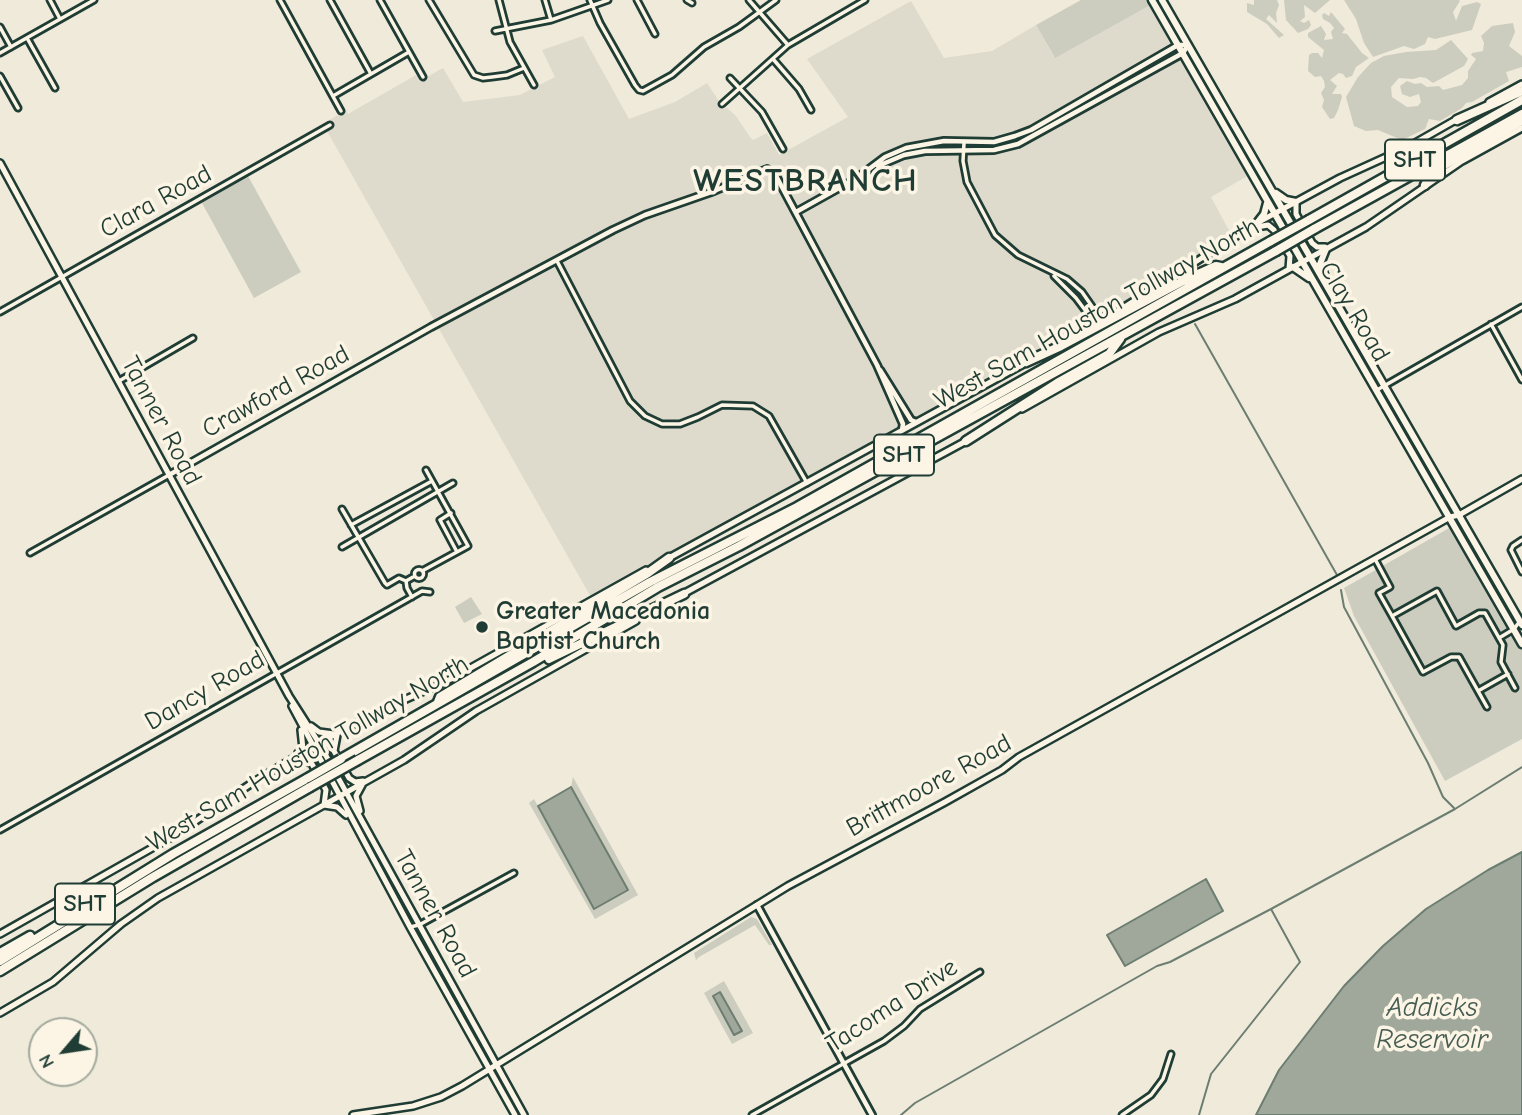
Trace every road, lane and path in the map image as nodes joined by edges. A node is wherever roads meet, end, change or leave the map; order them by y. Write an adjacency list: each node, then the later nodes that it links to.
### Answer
1 (50, 0): 19 (street)
2 (94, 0): 19 (street)
3 (280, 0): 44 (street)
4 (330, 0): 35 (street)
5 (380, 0): 30 (street)
6 (429, 0): 34 (street)
7 (499, 0): 22 (street)
8 (545, 0): 20 (street)
9 (590, 0): 17 (street)
10 (608, 0): 17 (street)
11 (637, 0): 24 (street)
12 (749, 0): 18 (street)
13 (776, 0): 18 (street)
14 (865, 0): 26 (street)
15 (1152, 0): 28 (main road, Clay Road)
16 (1162, 0): 27 (main road, Clay Road)
17 (593, 6): 18 (street); 20 (street)
18 (759, 12): 26 (street)
19 (60, 19): 25 (street)
20 (551, 20): 22 (street)
21 (0, 27): 29 (street)
22 (506, 29): 23 (street); 34 (street)
23 (495, 31)
24 (655, 34)
25 (27, 38): 29 (street); 41 (street)
26 (788, 45): 33 (street)
27 (1188, 45): 28 (street); 32 (street); 47 (main road, Clay Road)
28 (1178, 46): 32 (main road, Clay Road); 57 (street)
29 (11, 47): 31 (street)
30 (409, 52): 35 (street); 37 (street)
31 (0, 53)
32 (1183, 53): 49 (main road, Clay Road); 59 (street)
33 (773, 60): 42 (street); 50 (street)
34 (524, 68): 40 (street)
35 (370, 74): 44 (street)
36 (0, 76): 48 (street)
37 (423, 77)
38 (730, 78): 42 (street)
39 (1522, 84): 53 (main road)
40 (534, 85)
41 (55, 88)
42 (740, 88): 46 (street); 58 (street)
43 (1522, 91): 53 (highway)
44 (333, 96): 51 (street)
45 (1522, 100): 77 (highway, West Sam Houston Tollway North / SHT, bridge)
46 (722, 104)
47 (1223, 105): 49 (main road); 60 (main road, Clay Road)
48 (18, 108)
49 (1215, 109): 61 (main road, Clay Road)
50 (811, 110)
51 (341, 111)
52 (1522, 114): 90 (highway, West Sam Houston Tollway North / SHT, bridge)
53 (1457, 120): 66 (main road)
54 (1522, 121): 64 (highway)
55 (330, 125): 80 (street, Clara Road)
56 (1522, 128): 64 (main road)
57 (964, 143): 59 (street); 63 (street)
58 (783, 149)
59 (962, 150): 63 (street); 79 (street)
60 (1251, 156): 61 (main road); 65 (main road, Clay Road)
61 (1244, 160): 67 (main road, Clay Road)
62 (0, 163): 80 (main road, Tanner Road)
63 (871, 169): 69 (street)
64 (1426, 185): 73 (main road)
65 (1272, 189): 66 (main road); 68 (main road, Clay Road)
66 (1296, 202): 68 (main road); 73 (main road)
67 (1267, 203): 70 (main road, Clay Road); 71 (main road)
68 (1283, 209): 70 (main road); 74 (main road, Clay Road)
69 (796, 212): 75 (street, Crawford Road); 93 (street)
70 (1274, 214): 71 (main road); 76 (main road, Clay Road)
71 (1257, 223): 72 (main road)
72 (1251, 228): 78 (main road); 85 (main road)
73 (1328, 247): 74 (main road); 82 (main road)
74 (1310, 258): 76 (main road); 82 (main road, Clay Road)
75 (557, 261): 104 (street, Crawford Road); 108 (street)
76 (1302, 262): 78 (main road); 81 (main road, Clay Road)
77 (1224, 267): 92 (highway); 139 (highway, West Sam Houston Tollway North / SHT)
78 (1291, 268): 81 (main road); 100 (main road)
79 (1050, 272): 85 (street); 88 (street)
80 (62, 278): 84 (street, Clara Road); 95 (main road, Tanner Road)
81 (1316, 288): 89 (main road, Clay Road)
82 (1329, 289): 87 (main road, Clay Road)
83 (1522, 307): 86 (street)
84 (0, 312)
85 (1105, 318): 88 (main road)
86 (1491, 324): 94 (street); 96 (street)
87 (1350, 325): 89 (main road); 96 (main road, Clay Road)
88 (1089, 328): 92 (main road)
89 (1342, 330): 97 (main road, Clay Road)
90 (1122, 336): 100 (highway); 134 (highway, West Sam Houston Tollway North / SHT)
91 (193, 338): 95 (street)
92 (1026, 362): 98 (main road)
93 (877, 365): 98 (street); 99 (street)
94 (1522, 380)
95 (118, 382): 104 (main road, Tanner Road)
96 (1385, 385): 97 (street); 101 (main road, Clay Road)
97 (1377, 390): 102 (main road, Clay Road)
98 (917, 423): 99 (main road)
99 (902, 431): 108 (main road)
100 (966, 441): 127 (main road)
101 (1422, 450): 102 (main road); 112 (main road, Clay Road)
102 (1415, 455): 113 (main road, Clay Road)
103 (426, 470): 106 (street)
104 (169, 475): 119 (street, Crawford Road); 135 (main road, Tanner Road)
105 (1522, 479): 112 (main road, Brittmoore Road)
106 (432, 481): 109 (street); 114 (street)
107 (453, 483): 109 (street)
108 (807, 483): 120 (main road)
109 (438, 491): 111 (street); 115 (street)
110 (342, 509): 114 (street)
111 (451, 513): 118 (street); 118 (street)
112 (1459, 514): 113 (main road, Brittmoore Road); 123 (main road, Clay Road)
113 (1450, 517): 121 (main road, Brittmoore Road); 124 (main road, Clay Road)
114 (351, 526): 115 (street)
115 (358, 537): 117 (street); 125 (street)
116 (1522, 540): 122 (street)
117 (342, 547)
118 (457, 552): 125 (street)
119 (30, 553)
120 (669, 558): 139 (highway); 142 (main road)
121 (1374, 559): 129 (street); 155 (main road, Brittmoore Road)
122 (1522, 572)
123 (1493, 575): 124 (main road); 130 (main road, Clay Road)
124 (1485, 579): 131 (main road, Clay Road)
125 (406, 581): 128 (street)
126 (430, 592): 128 (street, Dancy Road)
127 (684, 594): 134 (highway); 146 (main road)
128 (412, 597): 135 (street, Dancy Road)
129 (1392, 616): 132 (street); 138 (street)
130 (1521, 624): 131 (street); 131 (street)
131 (1514, 629): 132 (street); 133 (main road, Clay Road)
132 (1499, 638): 136 (street)
133 (1522, 644)
134 (533, 662): 160 (highway, West Sam Houston Tollway North / SHT, bridge)
135 (276, 673): 141 (main road, Tanner Road); 150 (street, Dancy Road)
136 (1508, 674): 137 (street); 138 (street)
137 (1515, 688)
138 (1478, 691): 140 (street)
139 (437, 705): 153 (highway, West Sam Houston Tollway North / SHT, bridge)
140 (1487, 707)
141 (300, 716): 142 (main road); 143 (main road, Tanner Road); 144 (main road, Tanner Road); 145 (main road)
142 (337, 734): 143 (main road); 146 (main road)
143 (319, 743): 144 (main road); 147 (main road, Tanner Road)
144 (313, 747): 145 (main road); 148 (main road, Tanner Road)
145 (291, 760): 149 (main road); 158 (main road)
146 (367, 781): 147 (main road); 152 (main road)
147 (346, 793): 148 (main road); 152 (main road, Tanner Road)
148 (340, 797): 149 (main road); 151 (main road, Tanner Road)
149 (324, 806): 151 (main road); 162 (main road)
150 (0, 830)
151 (358, 830): 157 (main road, Tanner Road)
152 (372, 840): 156 (main road, Tanner Road)
153 (169, 856): 159 (highway, West Sam Houston Tollway North / SHT); 159 (highway, SHT)
154 (514, 873): 156 (street)
155 (757, 905): 164 (street); 165 (main road, Brittmoore Road)
156 (419, 925): 157 (street); 165 (main road, Tanner Road)
157 (410, 927): 166 (main road, Tanner Road)
158 (0, 934)
159 (0, 957)
160 (0, 971)
161 (980, 972): 164 (street, Tacoma Drive)
162 (0, 1013)
163 (1171, 1054): 172 (street)
164 (843, 1062): 170 (street, Tacoma Drive); 171 (street)
165 (496, 1065): 166 (main road, Brittmoore Road); 169 (main road, Tanner Road)
166 (489, 1069): 167 (main road, Brittmoore Road); 168 (main road, Tanner Road)
167 (353, 1115)
168 (515, 1115)
169 (524, 1115)
170 (752, 1115)
171 (872, 1115)
172 (1122, 1115)

